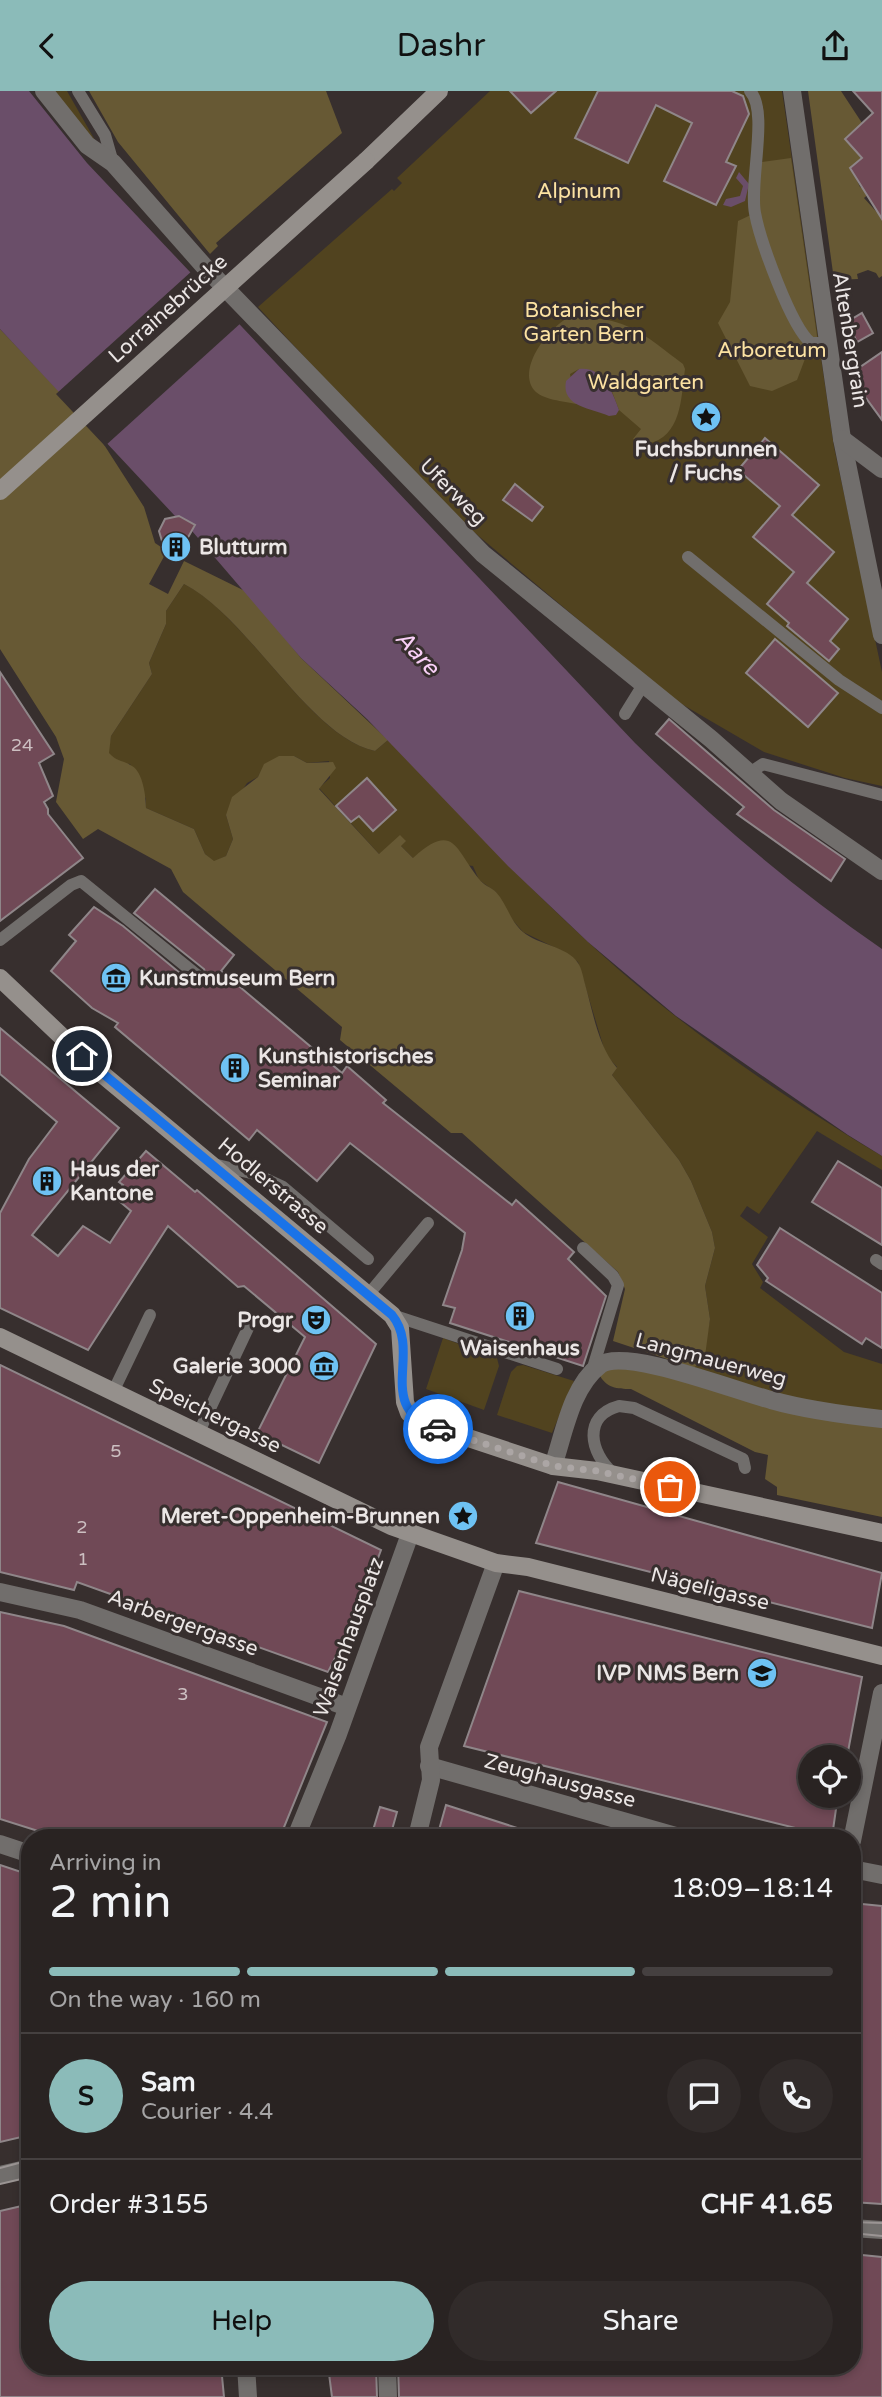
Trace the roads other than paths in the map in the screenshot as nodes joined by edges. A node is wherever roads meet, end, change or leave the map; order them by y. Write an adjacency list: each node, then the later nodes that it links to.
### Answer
1 (44, 91): 6 (street, Uferweg)
2 (78, 91): 6 (lane)
3 (439, 91): 10 (street, Lorrainebrücke, bridge)
4 (750, 91): 7 (lane)
5 (792, 91): 7 (street, Altenbergrain)
6 (113, 163): 13 (street, Uferweg)
7 (827, 343): 8 (street, Altenbergrain)
8 (842, 439): 9 (street); 12 (street, Altenbergrain)
9 (882, 469)
10 (0, 491)
11 (688, 557): 14 (lane)
12 (882, 635)
13 (643, 685): 15 (lane); 16 (street, Uferweg)
14 (882, 708)
15 (625, 714)
16 (751, 772): 17 (lane); 18 (street, Uferweg)
17 (882, 795)
18 (882, 871)
19 (0, 940): 20 (lane)
20 (198, 976)
21 (0, 978): 22 (street, Hodlerstrasse)
22 (208, 1162): 25 (lane); 26 (street, Hodlerstrasse)
23 (428, 1223): 26 (lane)
24 (583, 1248): 32 (lane)
25 (368, 1259)
26 (368, 1295): 28 (street, Hodlerstrasse)
27 (150, 1315): 33 (lane)
28 (392, 1315): 31 (lane); 36 (street)
29 (249, 1327): 35 (lane)
30 (0, 1337): 33 (street, Speichergasse)
31 (557, 1369)
32 (591, 1375): 34 (street, Langmauerweg); 36 (street)
33 (113, 1392): 35 (street, Speichergasse)
34 (882, 1419)
35 (198, 1434): 40 (street, Speichergasse)
36 (554, 1466): 38 (street)
37 (745, 1468): 38 (lane)
38 (616, 1475): 39 (street)
39 (882, 1533)
40 (410, 1534): 41 (street); 45 (street, Waisenhausplatz)
41 (496, 1563): 43 (street, Nägeligasse); 46 (street)
42 (0, 1592): 45 (street, Aarbergergasse)
43 (882, 1656)
44 (882, 1693): 50 (street)
45 (347, 1707): 47 (street, Waisenhausplatz)
46 (429, 1766): 48 (street); 49 (street, Zeughausgasse)
47 (299, 1829)
48 (419, 1829)
49 (651, 1829)
50 (854, 1829)
51 (0, 1844): 52 (street)
52 (21, 1851)
53 (861, 1871): 54 (street)
54 (882, 1875)
55 (21, 2170): 56 (street)
56 (0, 2175)
57 (861, 2229): 58 (street)
58 (882, 2230)
59 (247, 2375): 61 (street)
60 (387, 2375): 62 (street)
61 (248, 2397)
62 (388, 2397)

